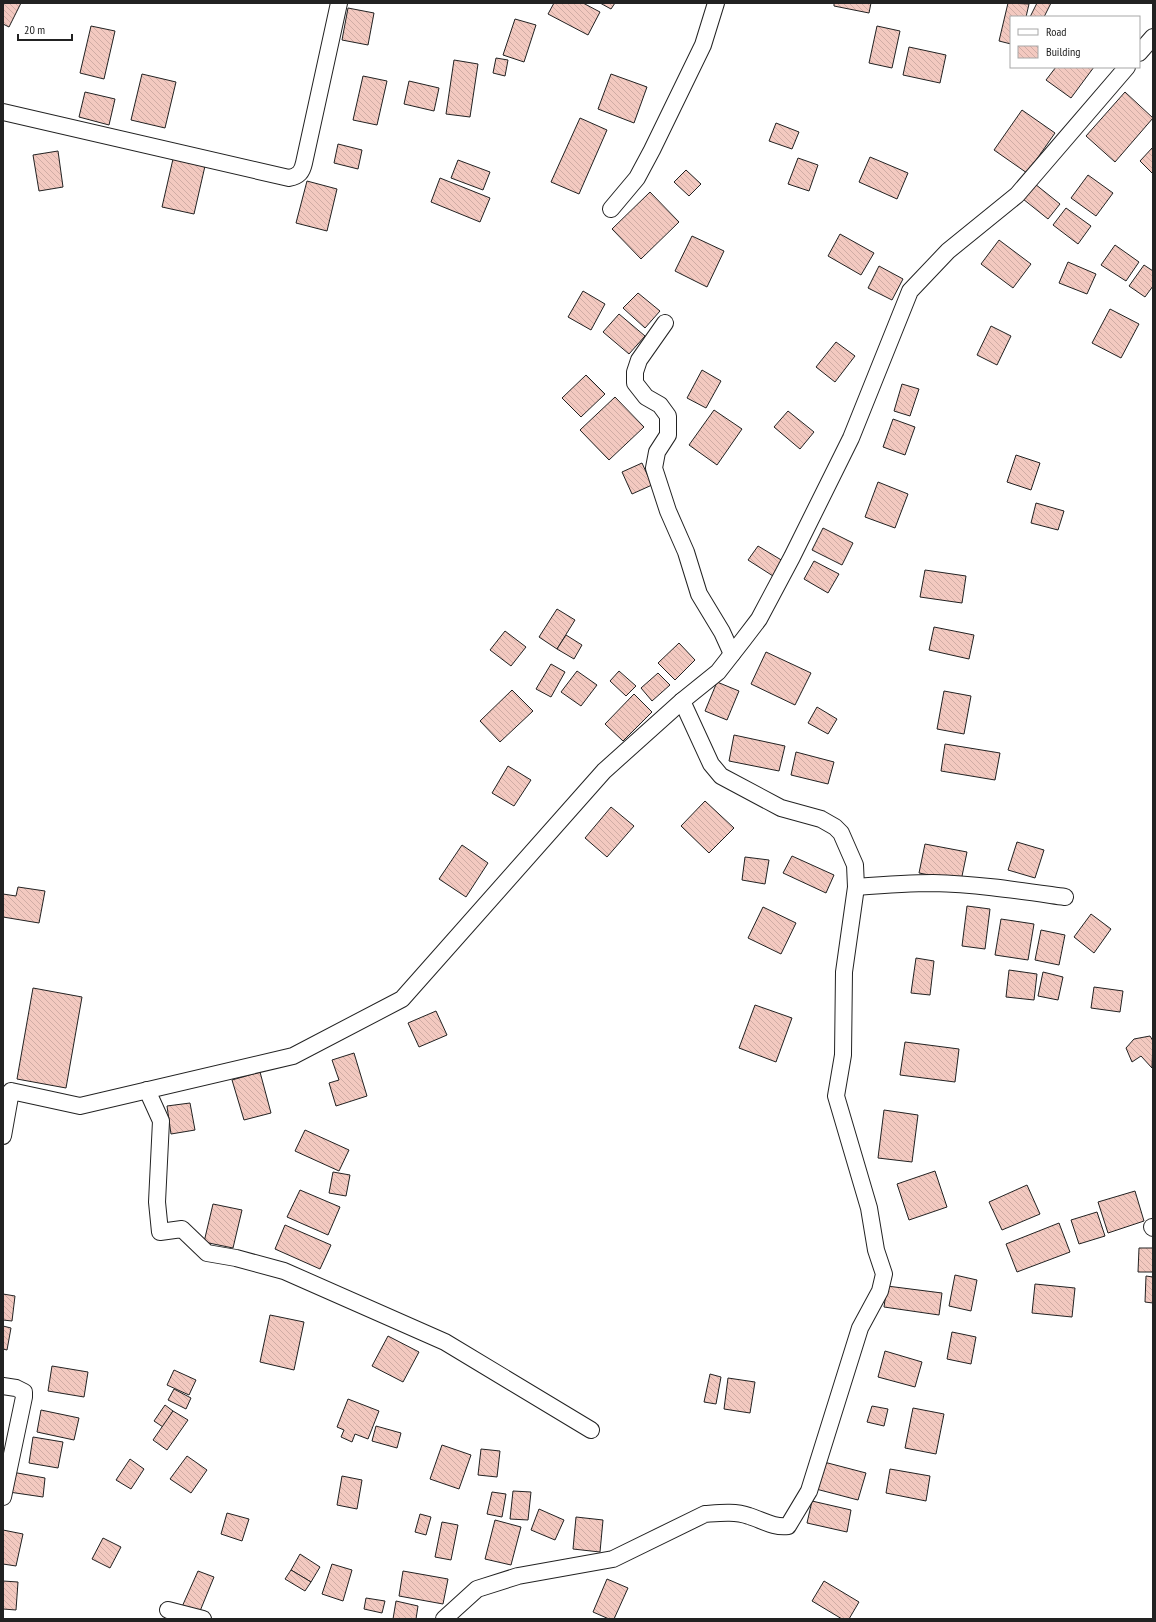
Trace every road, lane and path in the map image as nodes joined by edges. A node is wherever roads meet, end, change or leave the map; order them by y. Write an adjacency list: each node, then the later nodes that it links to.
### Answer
1 (339, 3): 6 (street)
2 (716, 3): 7 (street)
3 (1153, 36): 4 (street)
4 (1140, 52)
5 (1126, 68): 9 (street)
6 (3, 112)
7 (611, 209)
8 (665, 323): 9 (street)
9 (732, 654): 10 (street)
10 (682, 701): 11 (street); 13 (street)
11 (856, 887): 12 (street); 20 (street)
12 (1065, 897)
13 (147, 1090): 14 (street); 16 (street)
14 (3, 1136)
15 (3, 1386): 17 (street)
16 (592, 1430)
17 (3, 1498)
18 (168, 1610): 19 (street)
19 (204, 1619)
20 (444, 1619)

